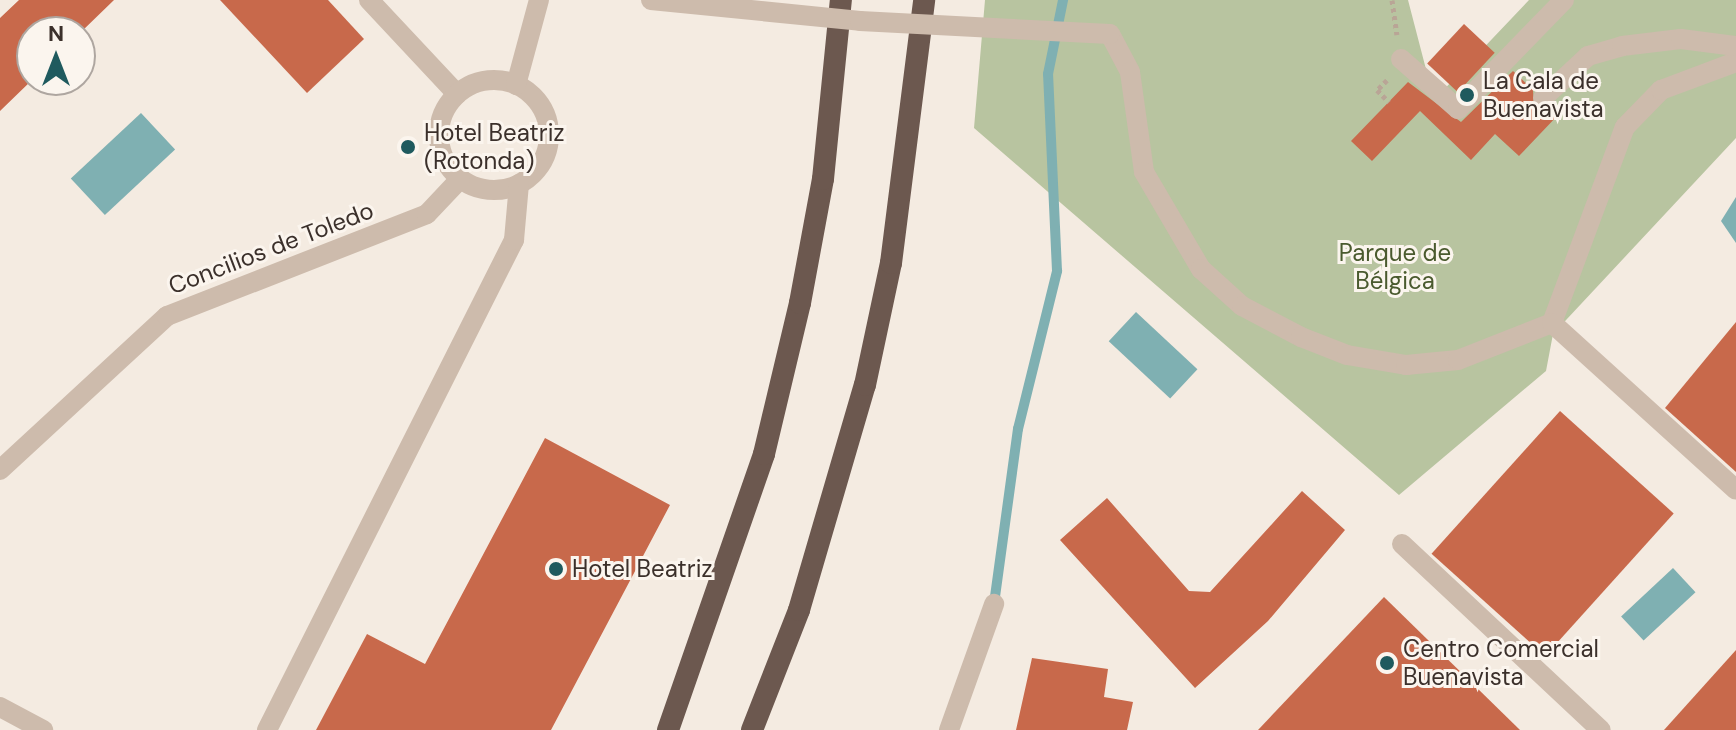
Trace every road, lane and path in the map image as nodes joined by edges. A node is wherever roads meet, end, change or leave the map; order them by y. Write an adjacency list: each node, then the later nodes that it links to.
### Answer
1 (369, 0): 12 (street)
2 (539, 0): 11 (street)
3 (651, 0): 16 (street, bridge)
4 (841, 0): 24 (highway)
5 (924, 0): 25 (highway)
6 (1392, 0): 9 (path)
7 (1564, 0): 9 (street)
8 (1736, 46): 13 (street)
9 (1401, 59)
10 (1736, 62): 16 (street)
11 (516, 85): 12 (street); 15 (street)
12 (457, 94): 14 (street)
13 (1543, 98)
14 (460, 179): 15 (street); 17 (street, Concilios de Toledo)
15 (519, 184): 23 (street)
16 (1552, 323): 18 (street)
17 (0, 470)
18 (1736, 490)
19 (1402, 544): 27 (street)
20 (994, 604): 26 (street)
21 (0, 707): 22 (street)
22 (43, 730)
23 (267, 730)
24 (668, 730)
25 (752, 730)
26 (949, 730)
27 (1601, 730)

